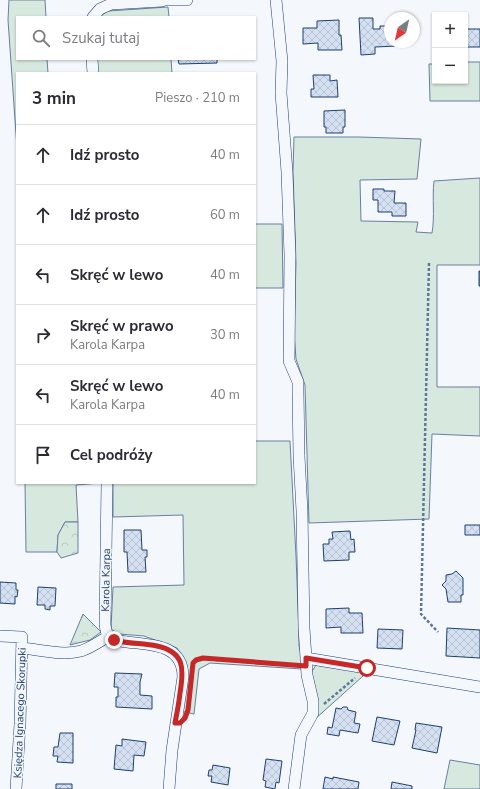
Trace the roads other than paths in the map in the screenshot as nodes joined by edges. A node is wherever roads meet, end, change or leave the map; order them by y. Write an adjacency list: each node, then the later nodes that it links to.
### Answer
1 (162, 0): 2 (street); 4 (street)
2 (187, 0)
3 (276, 0): 11 (street)
4 (95, 16)
5 (92, 60): 6 (street)
6 (93, 72)
7 (107, 484): 9 (street, Karola Karpa)
8 (0, 636): 10 (street)
9 (109, 636): 10 (street); 14 (street)
10 (22, 642): 13 (street, Księdza Ignacego Skorupki)
11 (306, 662): 12 (street); 15 (street)
12 (480, 687)
13 (16, 789)
14 (169, 789)
15 (294, 789)

